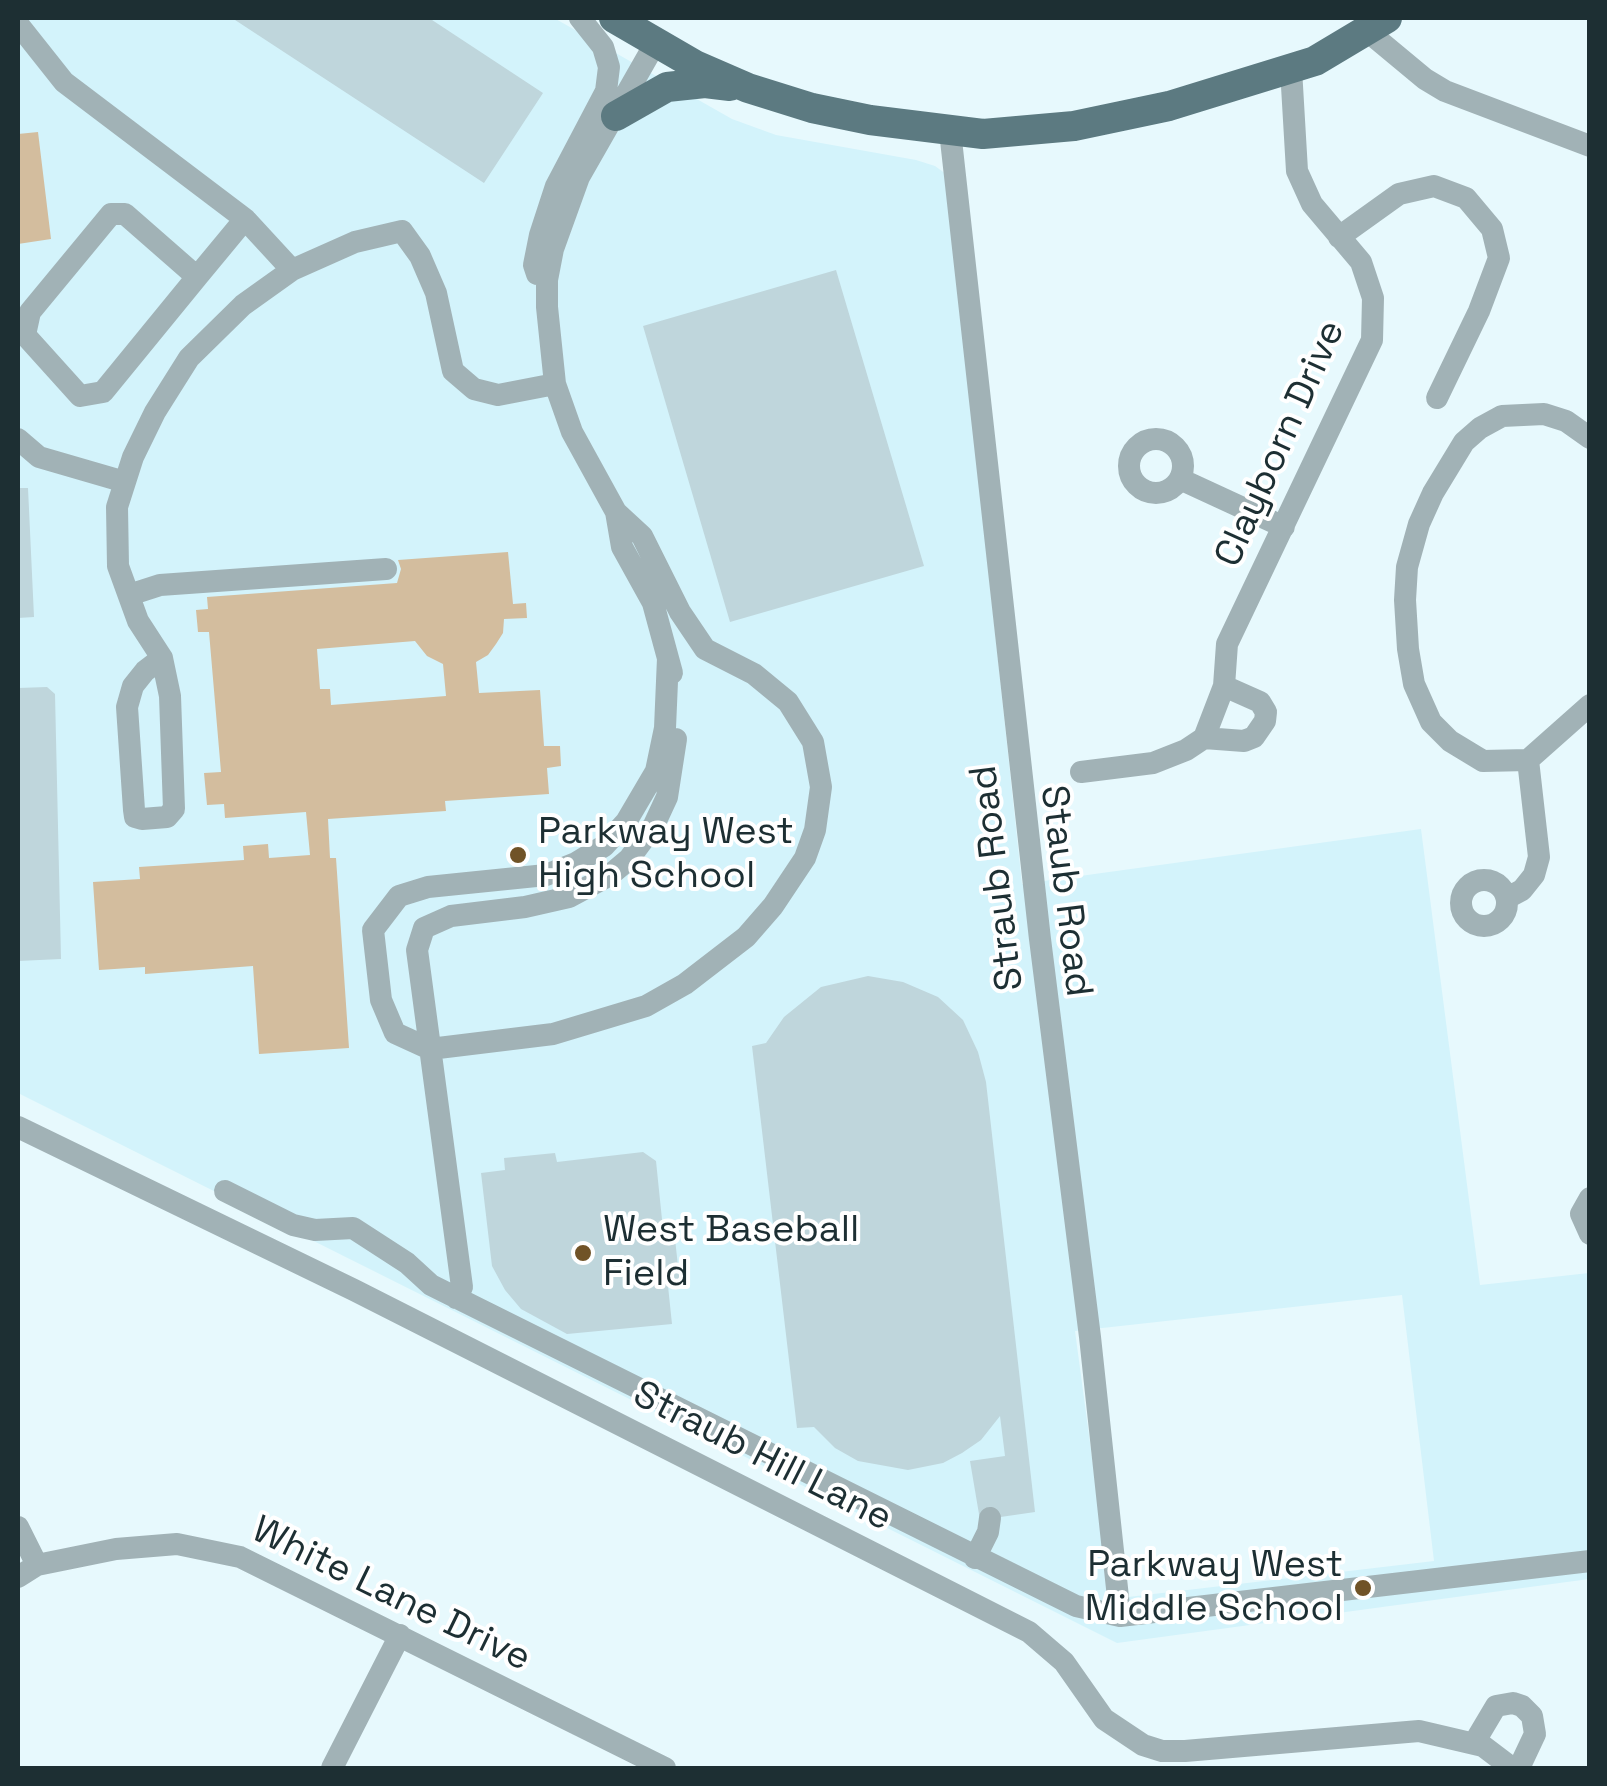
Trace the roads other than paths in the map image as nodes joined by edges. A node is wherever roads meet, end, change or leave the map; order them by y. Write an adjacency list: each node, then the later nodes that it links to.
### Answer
1 (580, 18): 16 (street)
2 (614, 18): 5 (main road)
3 (18, 24): 12 (street)
4 (1376, 24): 6 (main road); 10 (street)
5 (656, 42): 7 (main road); 8 (street)
6 (1291, 69): 9 (main road); 13 (street, Clayborn Drive)
7 (746, 87): 8 (main road); 9 (main road)
8 (616, 116): 16 (street)
9 (950, 131): 46 (street, Straub Road)
10 (1590, 146)
11 (940, 174): 46 (street, Staub Road)
12 (245, 220): 14 (street); 15 (street)
13 (1339, 237): 18 (street); 24 (street, Clayborn Drive)
14 (292, 270): 17 (street); 22 (street)
15 (197, 277): 15 (street)
16 (547, 307): 17 (street)
17 (555, 384): 23 (street)
18 (1437, 398)
19 (1590, 438): 32 (street)
20 (18, 439): 22 (street)
21 (1180, 479): 24 (street)
22 (125, 482): 26 (street)
23 (616, 512): 28 (street); 35 (street)
24 (1284, 527): 29 (street, Clayborn Drive)
25 (386, 570): 26 (street)
26 (129, 595): 27 (street)
27 (162, 658): 27 (street)
28 (668, 658): 35 (street); 35 (street)
29 (1224, 686): 31 (street, Clayborn Drive); 31 (street)
30 (1590, 705): 32 (street)
31 (1204, 738): 33 (street)
32 (1528, 760): 34 (street)
33 (1081, 772)
34 (1507, 898)
35 (430, 1050): 40 (street)
36 (18, 1127): 48 (street, Straub Hill Lane)
37 (225, 1191): 40 (street)
38 (1590, 1198): 39 (street)
39 (1590, 1234)
40 (456, 1298): 43 (street)
41 (990, 1518): 43 (street)
42 (18, 1527): 45 (street)
43 (975, 1558): 46 (street)
44 (1590, 1561): 46 (street)
45 (27, 1571): 47 (street, White Lane Drive)
46 (1120, 1616)
47 (400, 1635): 49 (street); 50 (street, White Lane Drive)
48 (1474, 1743): 51 (street, Straub Hill Lane); 51 (street, Straub Hill Lane)
49 (332, 1768)
50 (665, 1768)
51 (1515, 1768)

